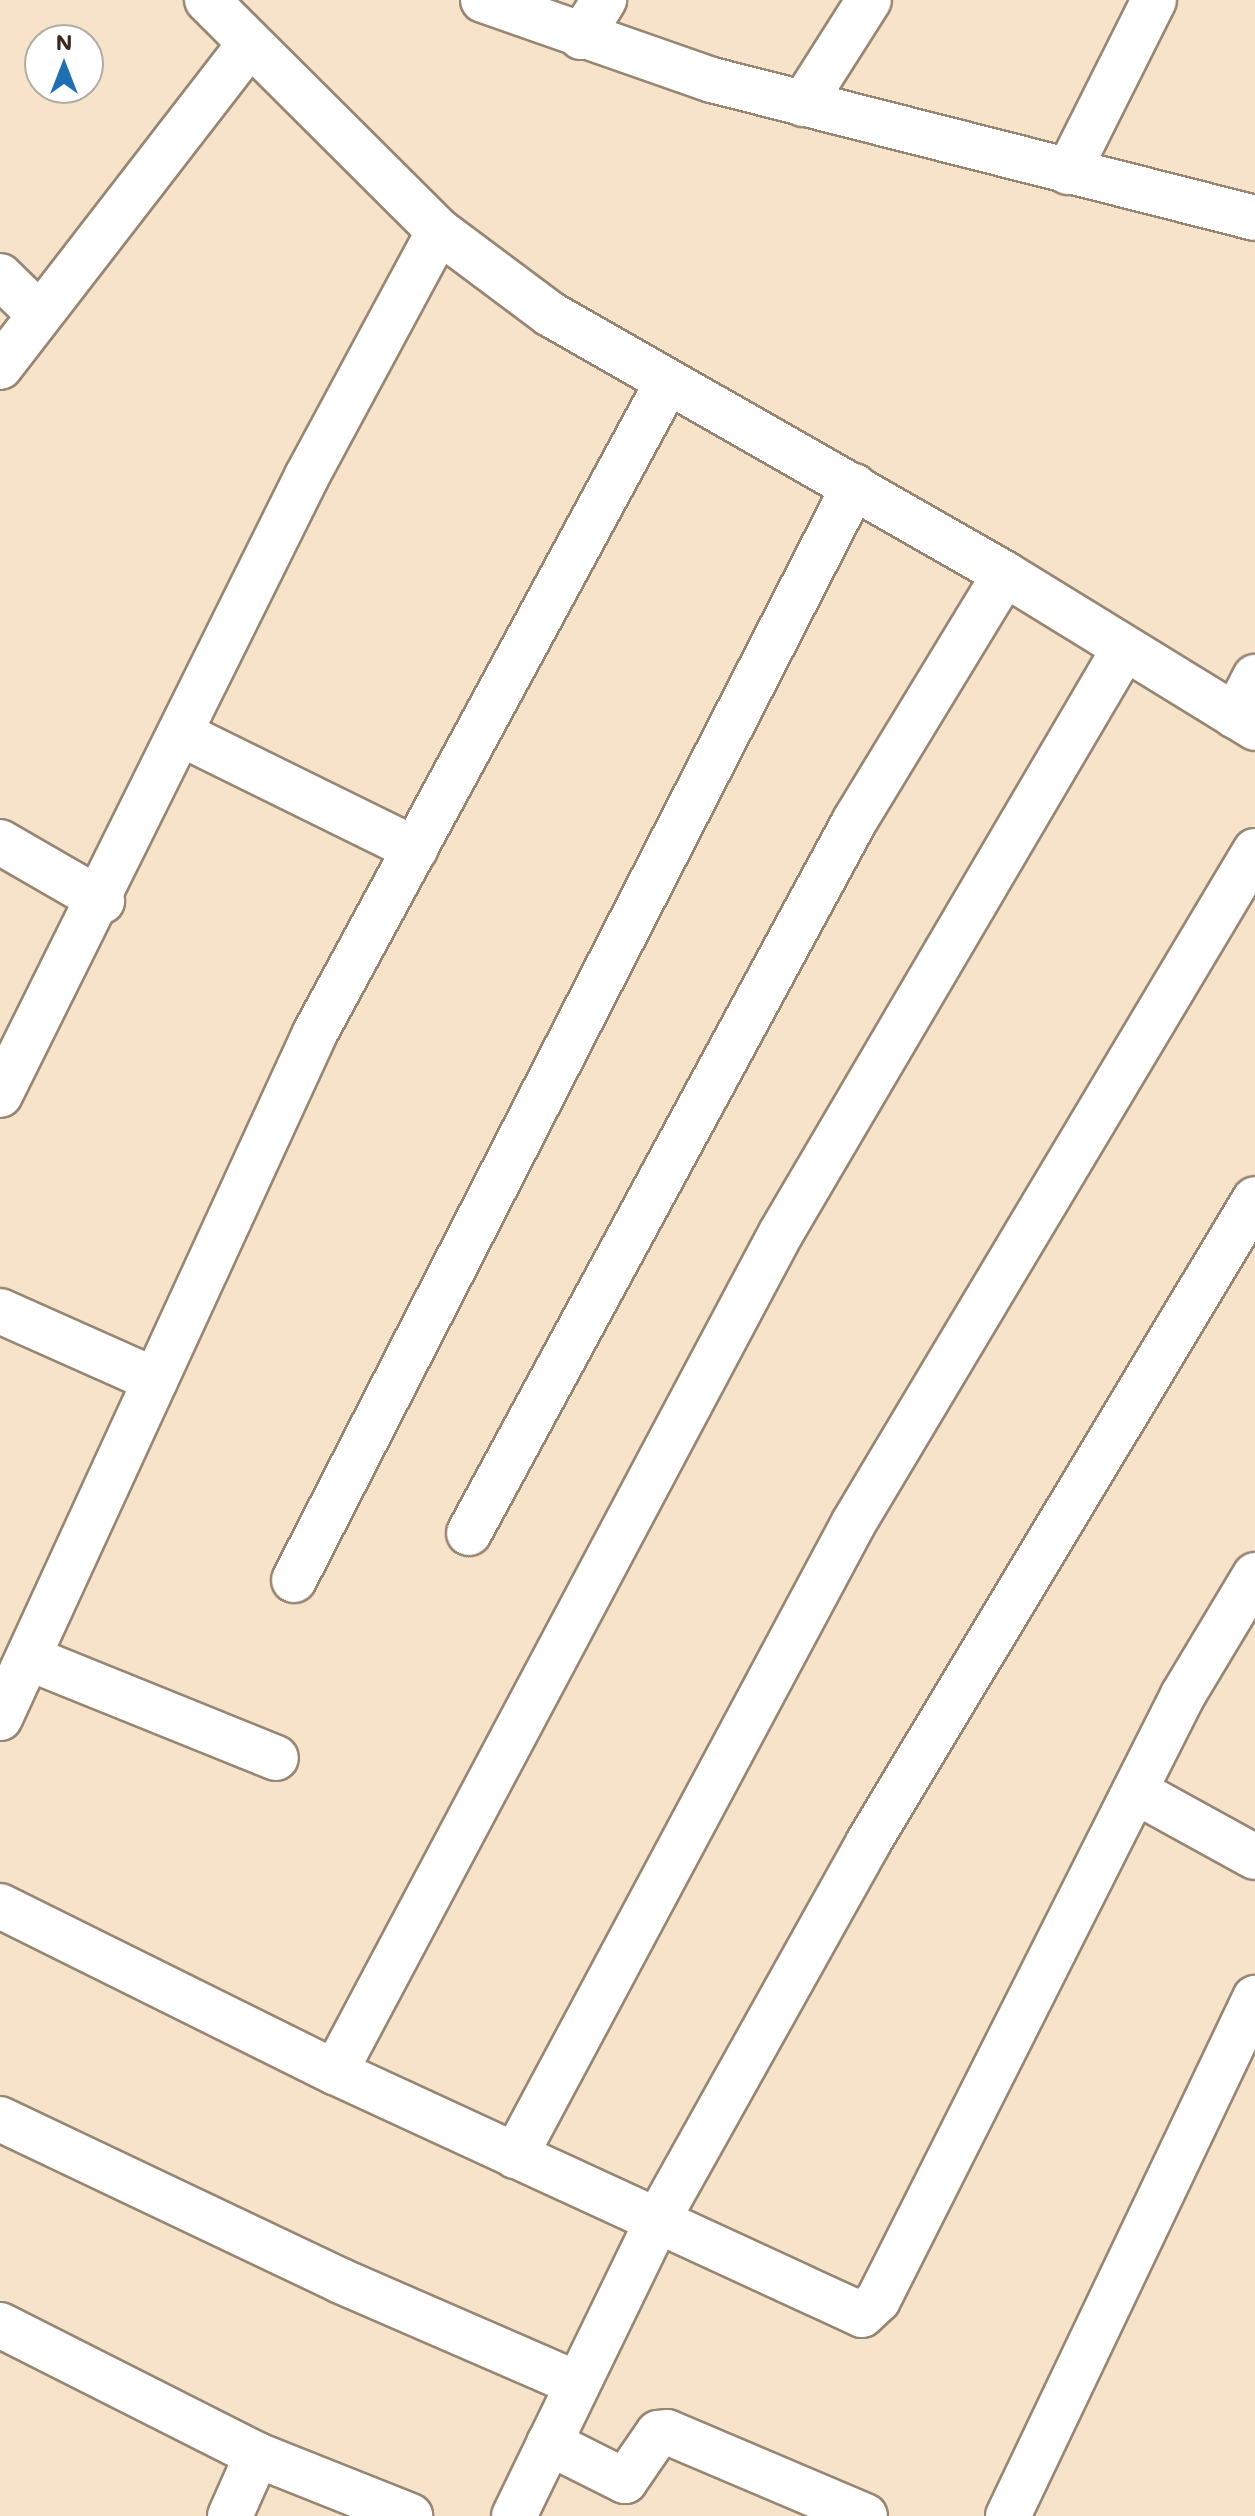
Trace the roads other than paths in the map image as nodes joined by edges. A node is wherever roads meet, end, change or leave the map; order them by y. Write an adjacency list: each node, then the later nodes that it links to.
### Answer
1 (207, 0): 7 (street)
2 (483, 0): 6 (street)
3 (604, 0): 6 (street)
4 (869, 0): 8 (street)
5 (1154, 0): 9 (street)
6 (581, 37): 8 (street)
7 (249, 45): 11 (street); 13 (street)
8 (803, 104): 9 (street)
9 (1068, 172): 10 (street)
10 (1255, 218)
11 (439, 231): 15 (street); 21 (street)
12 (0, 276): 13 (street)
13 (39, 314): 14 (street)
14 (0, 367)
15 (668, 381): 16 (street); 23 (street)
16 (854, 486): 17 (street); 32 (street)
17 (1005, 574): 18 (street); 30 (street)
18 (1124, 649): 20 (street); 40 (street)
19 (1255, 677): 20 (street)
20 (1245, 722)
21 (181, 734): 23 (street); 25 (street)
22 (0, 842): 25 (street)
23 (415, 849): 29 (street)
24 (1255, 851): 42 (street)
25 (102, 901): 26 (street)
26 (2, 1086)
27 (1255, 1199): 43 (street)
28 (0, 1311): 29 (street)
29 (155, 1380): 33 (street)
30 (469, 1533)
31 (1255, 1575): 36 (street)
32 (294, 1580)
33 (31, 1659): 34 (street); 35 (street)
34 (0, 1718)
35 (276, 1758)
36 (1135, 1791): 37 (street); 43 (street)
37 (1255, 1857)
38 (0, 1906): 40 (street)
39 (1255, 1998): 52 (street)
40 (335, 2072): 42 (street)
41 (0, 2119): 45 (street)
42 (515, 2156): 43 (street)
43 (657, 2221): 45 (street)
44 (0, 2325): 47 (street)
45 (578, 2384): 46 (street)
46 (549, 2443): 50 (street); 51 (street)
47 (257, 2455): 48 (street); 49 (street)
48 (230, 2516)
49 (410, 2516)
50 (514, 2516)
51 (865, 2516)
52 (1008, 2516)

